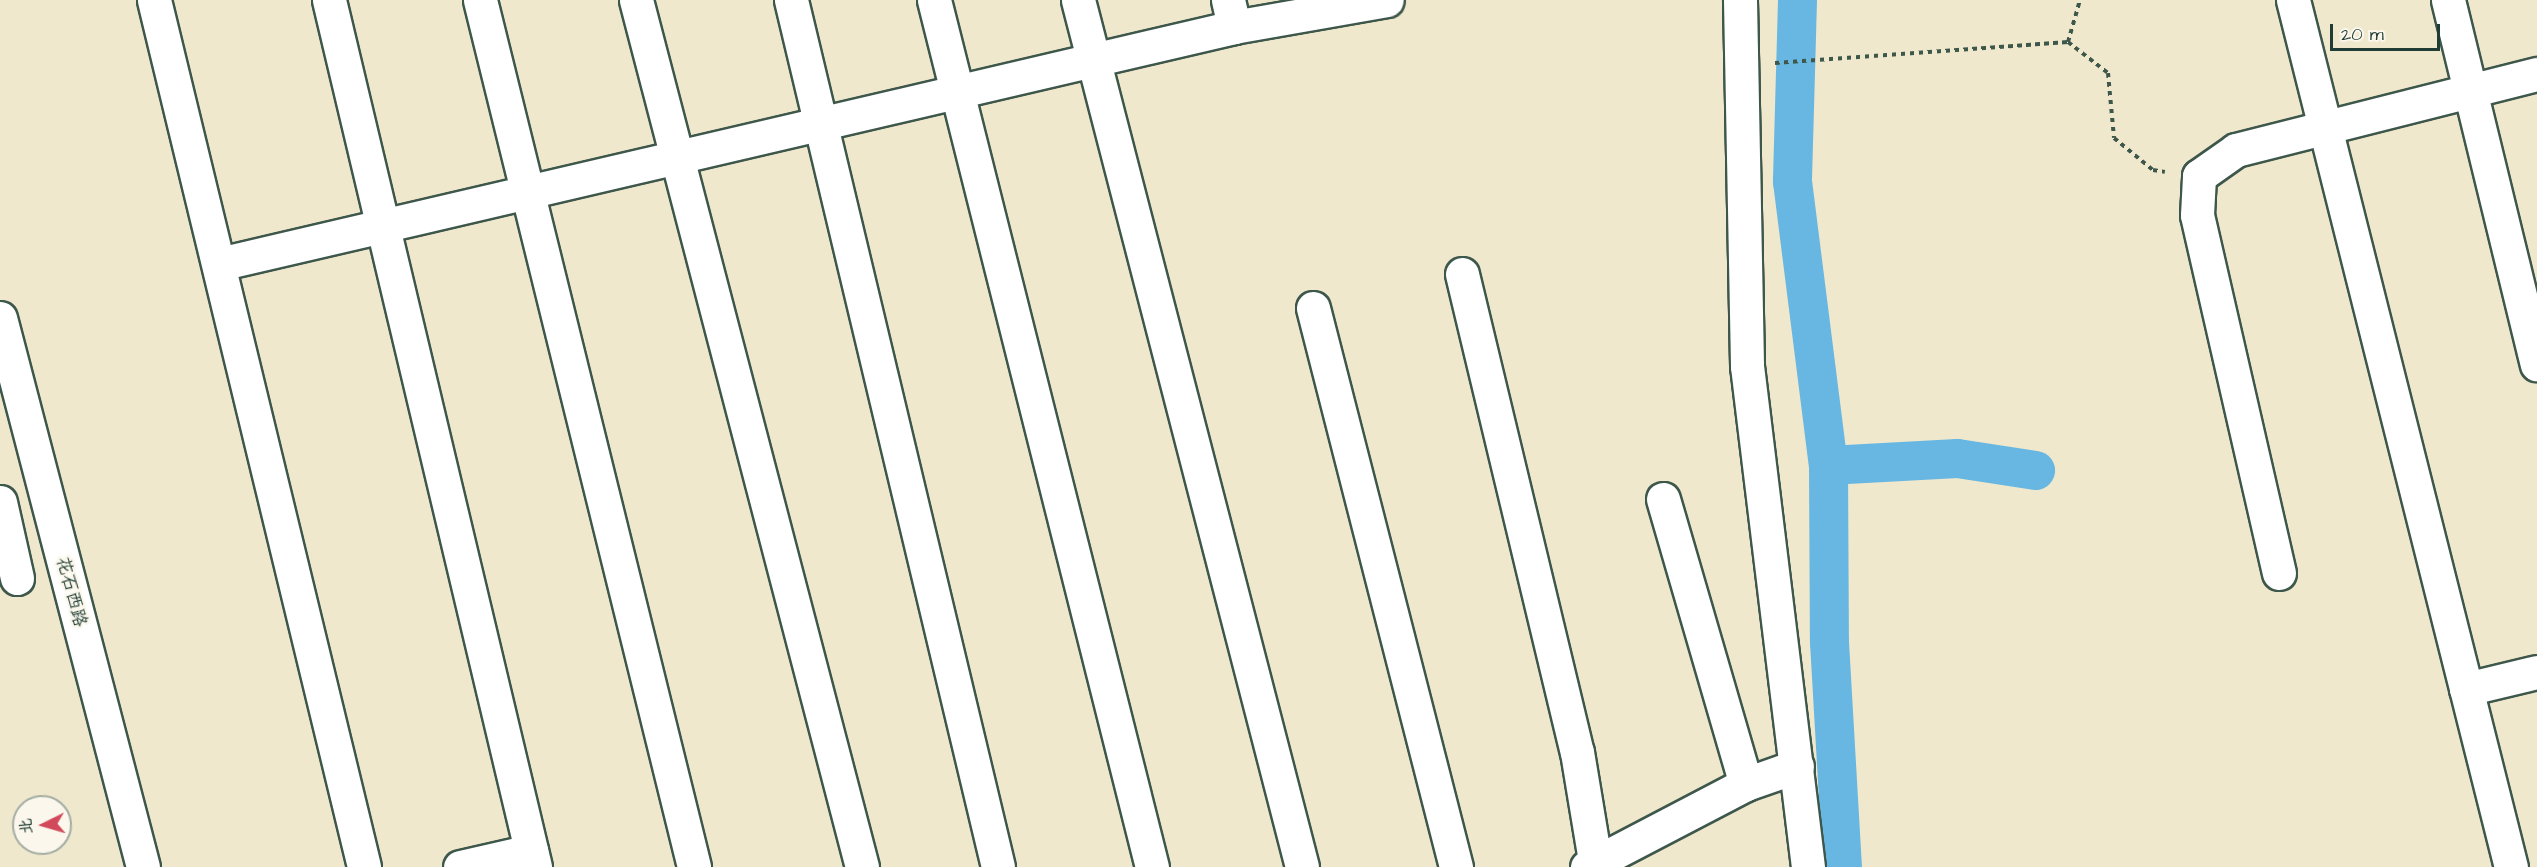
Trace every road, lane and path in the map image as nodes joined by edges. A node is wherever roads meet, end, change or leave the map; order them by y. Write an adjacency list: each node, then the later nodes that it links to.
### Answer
1 (154, 0): 26 (street)
2 (329, 0): 25 (street)
3 (480, 0): 24 (street)
4 (636, 0): 22 (street)
5 (791, 0): 20 (street)
6 (934, 0): 19 (street)
7 (1078, 0): 15 (street)
8 (1387, 0): 13 (street)
9 (1740, 0): 38 (street)
10 (2079, 0): 14 (path)
11 (2293, 0): 21 (street)
12 (2448, 0): 18 (street)
13 (1231, 13): 15 (street)
14 (2068, 42): 16 (path); 23 (path)
15 (1093, 60): 19 (street); 49 (street)
16 (1767, 63)
17 (2537, 74): 18 (street)
18 (2470, 90): 21 (street); 30 (street)
19 (957, 92): 20 (street); 48 (street)
20 (821, 124): 22 (street); 47 (street)
21 (2324, 125): 23 (street); 37 (street)
22 (677, 157): 24 (street); 46 (street)
23 (2199, 176): 33 (street)
24 (527, 192): 25 (street); 45 (street)
25 (382, 226): 26 (street); 40 (street)
26 (219, 264): 43 (street)
27 (1462, 274): 41 (street)
28 (1313, 308): 50 (street)
29 (3, 328): 35 (street, 花石西路)
30 (2537, 364)
31 (1663, 499): 39 (street)
32 (0, 502): 34 (street)
33 (2279, 573)
34 (8, 576): 35 (street)
35 (70, 590): 42 (street, 花石西路)
36 (2537, 672): 37 (street)
37 (2466, 689): 52 (street)
38 (1797, 766): 39 (street); 51 (street)
39 (1746, 784): 41 (street)
40 (533, 859): 44 (street)
41 (1593, 866)
42 (143, 867)
43 (364, 867)
44 (460, 867)
45 (694, 867)
46 (862, 867)
47 (998, 867)
48 (1152, 867)
49 (1302, 867)
50 (1456, 867)
51 (1808, 867)
52 (2511, 867)

